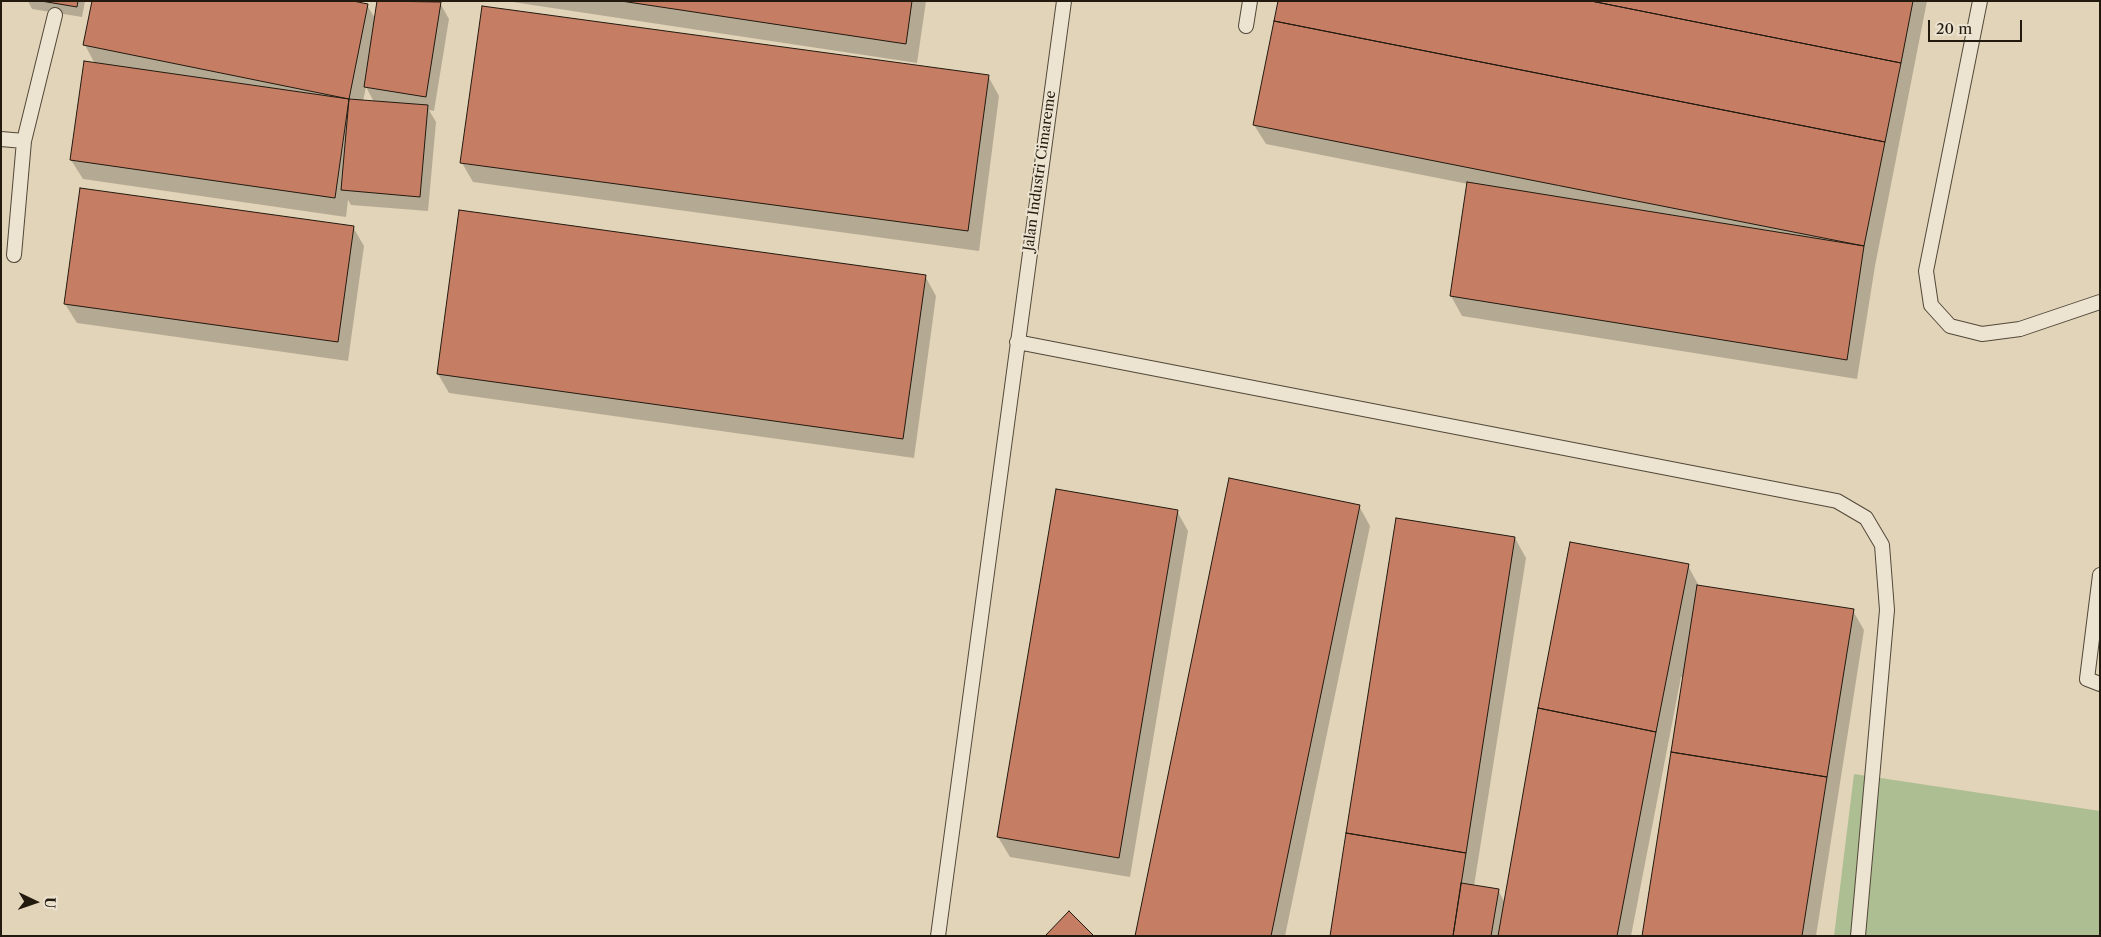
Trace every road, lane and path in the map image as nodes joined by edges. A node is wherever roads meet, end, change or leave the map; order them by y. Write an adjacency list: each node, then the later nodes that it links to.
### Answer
1 (1064, 1): 10 (lane, Jalan Industri Cimareme)
2 (1250, 1): 5 (lane)
3 (1980, 1): 9 (lane)
4 (55, 15): 7 (lane)
5 (1246, 26)
6 (1, 139): 7 (lane)
7 (24, 141): 8 (lane)
8 (14, 255)
9 (2100, 302)
10 (1017, 342): 13 (lane, Jalan Industri Cimareme); 14 (lane)
11 (2100, 575): 12 (lane)
12 (2100, 684)
13 (938, 936)
14 (1858, 936)

